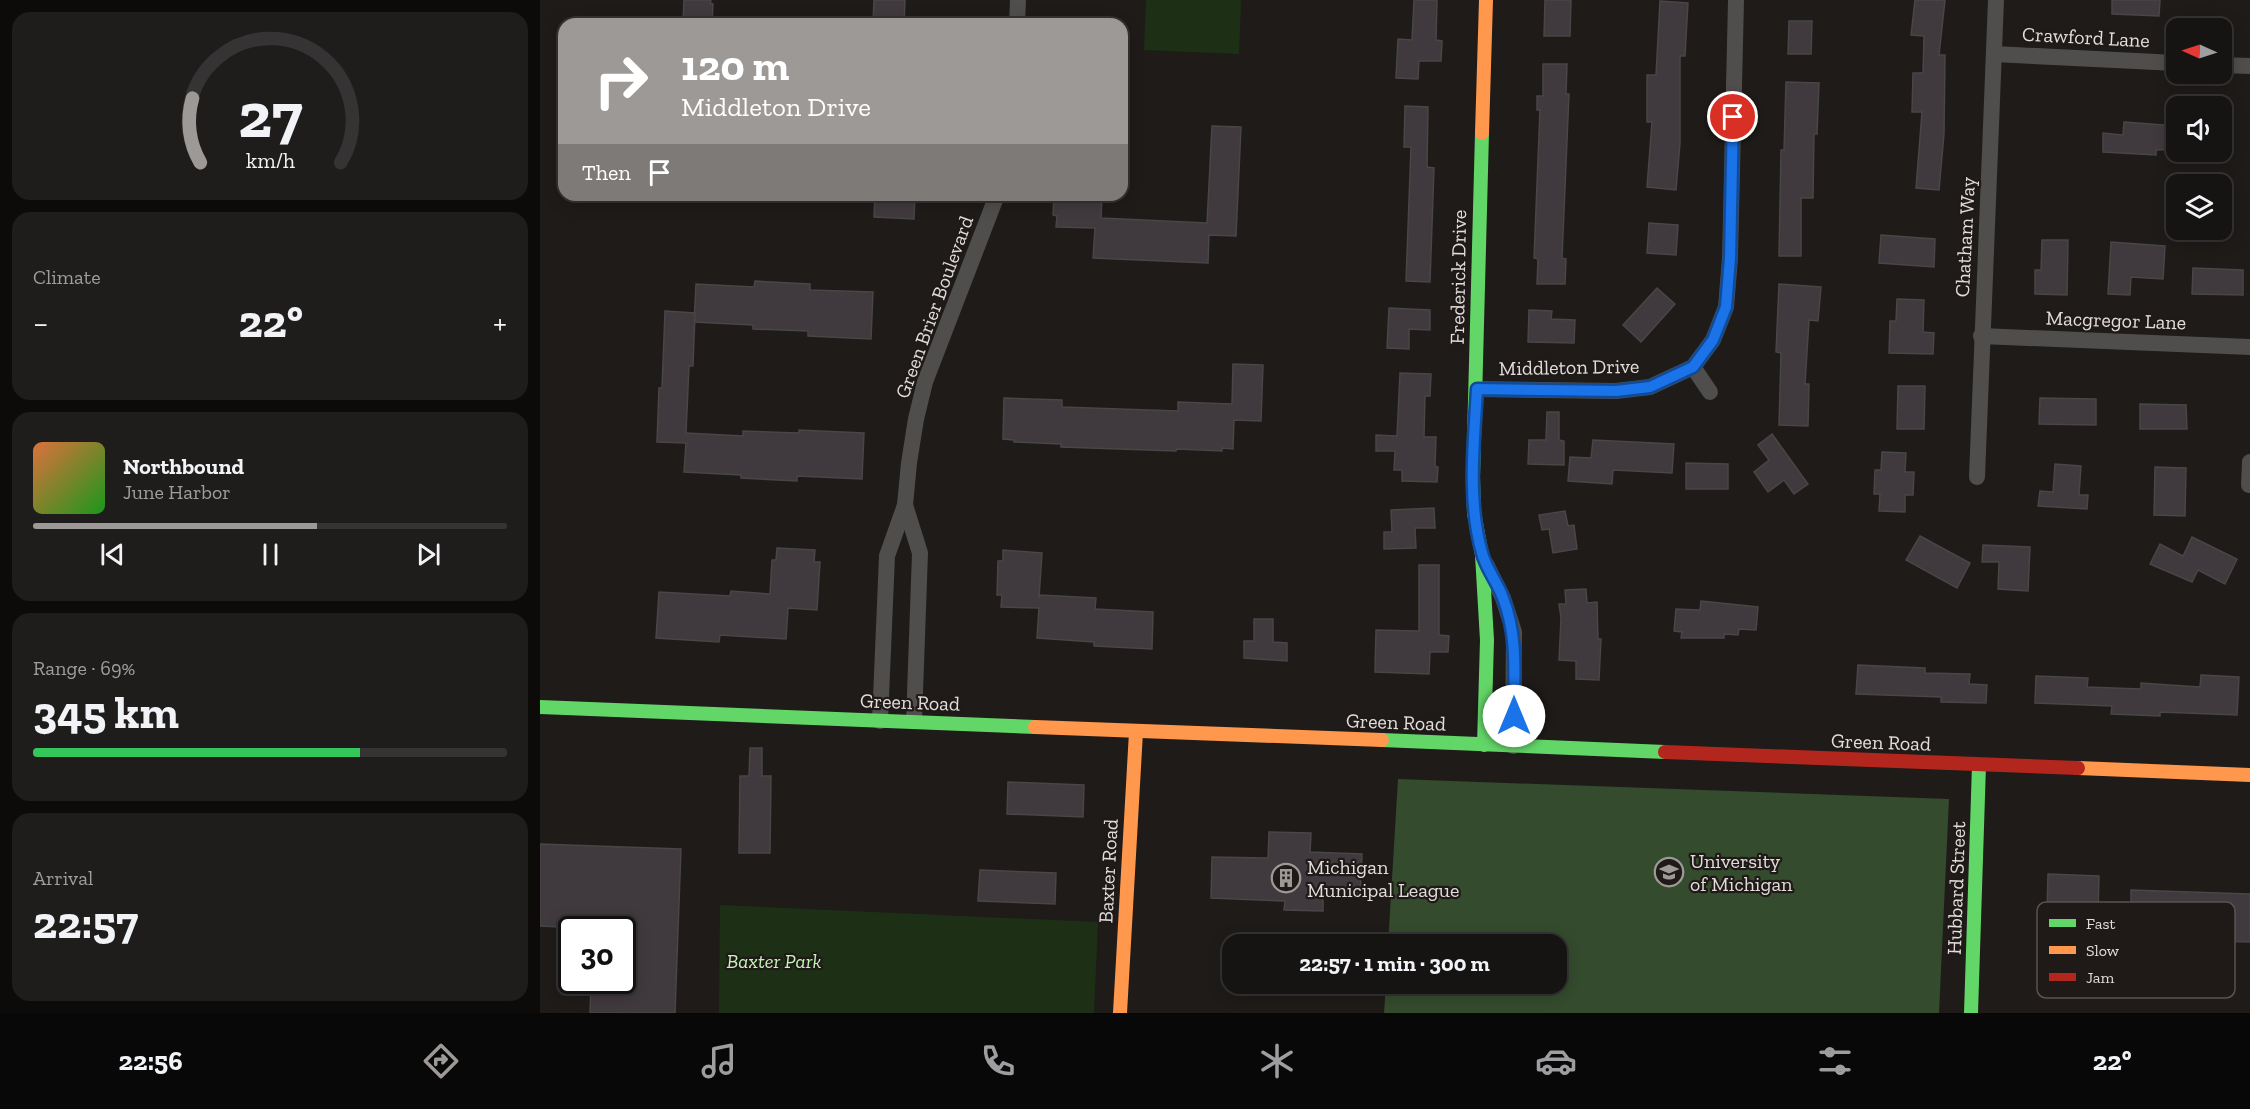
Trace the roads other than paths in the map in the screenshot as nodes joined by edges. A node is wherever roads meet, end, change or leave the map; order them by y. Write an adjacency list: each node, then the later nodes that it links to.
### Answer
1 (1018, 0): 5 (street)
2 (1486, 0): 14 (street, Frederick Drive)
3 (1736, 0): 13 (street, Middleton Drive)
4 (1996, 0): 6 (street, Chatham Way)
5 (1017, 18)
6 (1994, 54): 7 (street, Crawford Lane); 11 (street, Chatham Way)
7 (2166, 63)
8 (2232, 65): 9 (street)
9 (2250, 66)
10 (995, 201): 19 (street, Green Brier Boulevard)
11 (1981, 336): 12 (street, Macgregor Lane); 17 (street, Chatham Way)
12 (2250, 347)
13 (1693, 367): 14 (street, Middleton Drive); 15 (street)
14 (1477, 389): 20 (street, Frederick Drive)
15 (1710, 392)
16 (2250, 462): 18 (street)
17 (1977, 477)
18 (2249, 485)
19 (905, 505): 22 (street, Green Brier Boulevard); 23 (street, Green Brier Boulevard)
20 (1482, 555): 25 (street, Frederick Drive); 26 (street, Frederick Drive)
21 (540, 706): 22 (street, Green Road)
22 (880, 721): 23 (street, Green Road)
23 (914, 721): 24 (street, Green Road)
24 (1136, 732): 25 (street, Green Road); 29 (street, Baxter Road)
25 (1484, 745): 26 (street, Green Road)
26 (1513, 746): 27 (street, Green Road)
27 (1979, 765): 28 (street, Green Road); 30 (street, Hubbard Street)
28 (2250, 775)
29 (1120, 1013)
30 (1971, 1013)

